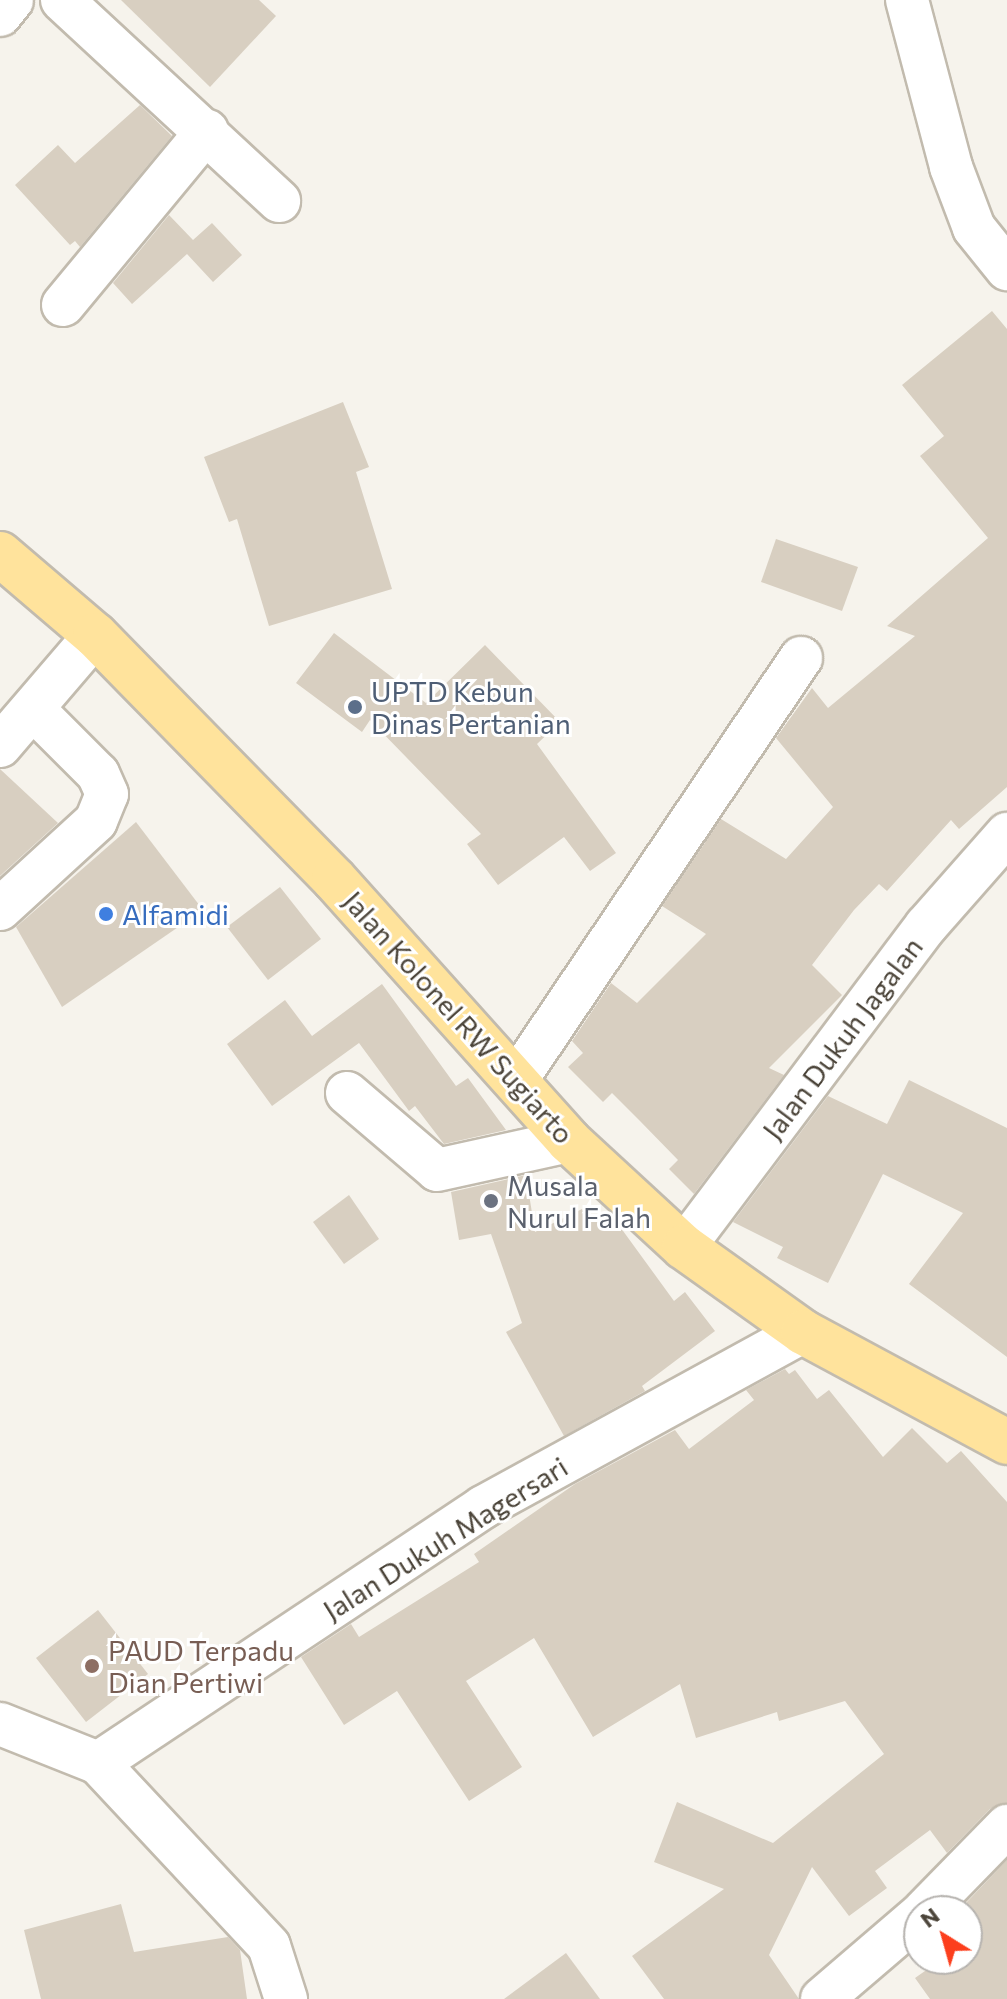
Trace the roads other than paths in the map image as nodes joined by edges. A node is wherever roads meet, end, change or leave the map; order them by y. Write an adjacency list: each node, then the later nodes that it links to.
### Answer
1 (12, 0): 4 (street)
2 (62, 0): 5 (street)
3 (907, 0): 7 (street)
4 (0, 15)
5 (207, 131): 6 (street); 8 (street)
6 (279, 201)
7 (1007, 269)
8 (63, 305)
9 (0, 554): 10 (main road, Jalan Kolonel RW Sugiarto)
10 (95, 635): 12 (street); 16 (main road, Jalan Kolonel RW Sugiarto)
11 (801, 658): 16 (street)
12 (33, 709): 13 (street); 15 (street)
13 (0, 746)
14 (1007, 834): 19 (street, Jalan Dukuh Jagalan)
15 (0, 909)
16 (517, 1079): 18 (main road, Jalan Kolonel RW Sugiarto)
17 (347, 1093): 18 (street)
18 (569, 1141): 19 (main road, Jalan Kolonel RW Sugiarto)
19 (684, 1247): 20 (main road, Jalan Kolonel RW Sugiarto)
20 (803, 1332): 21 (main road, Jalan Kolonel RW Sugiarto); 23 (street, Jalan Dukuh Magersari)
21 (1006, 1440)
22 (0, 1724): 23 (street)
23 (98, 1763): 27 (street)
24 (1007, 1826): 25 (street)
25 (940, 1895)
26 (903, 1930): 28 (street)
27 (286, 1999)
28 (822, 1999)

